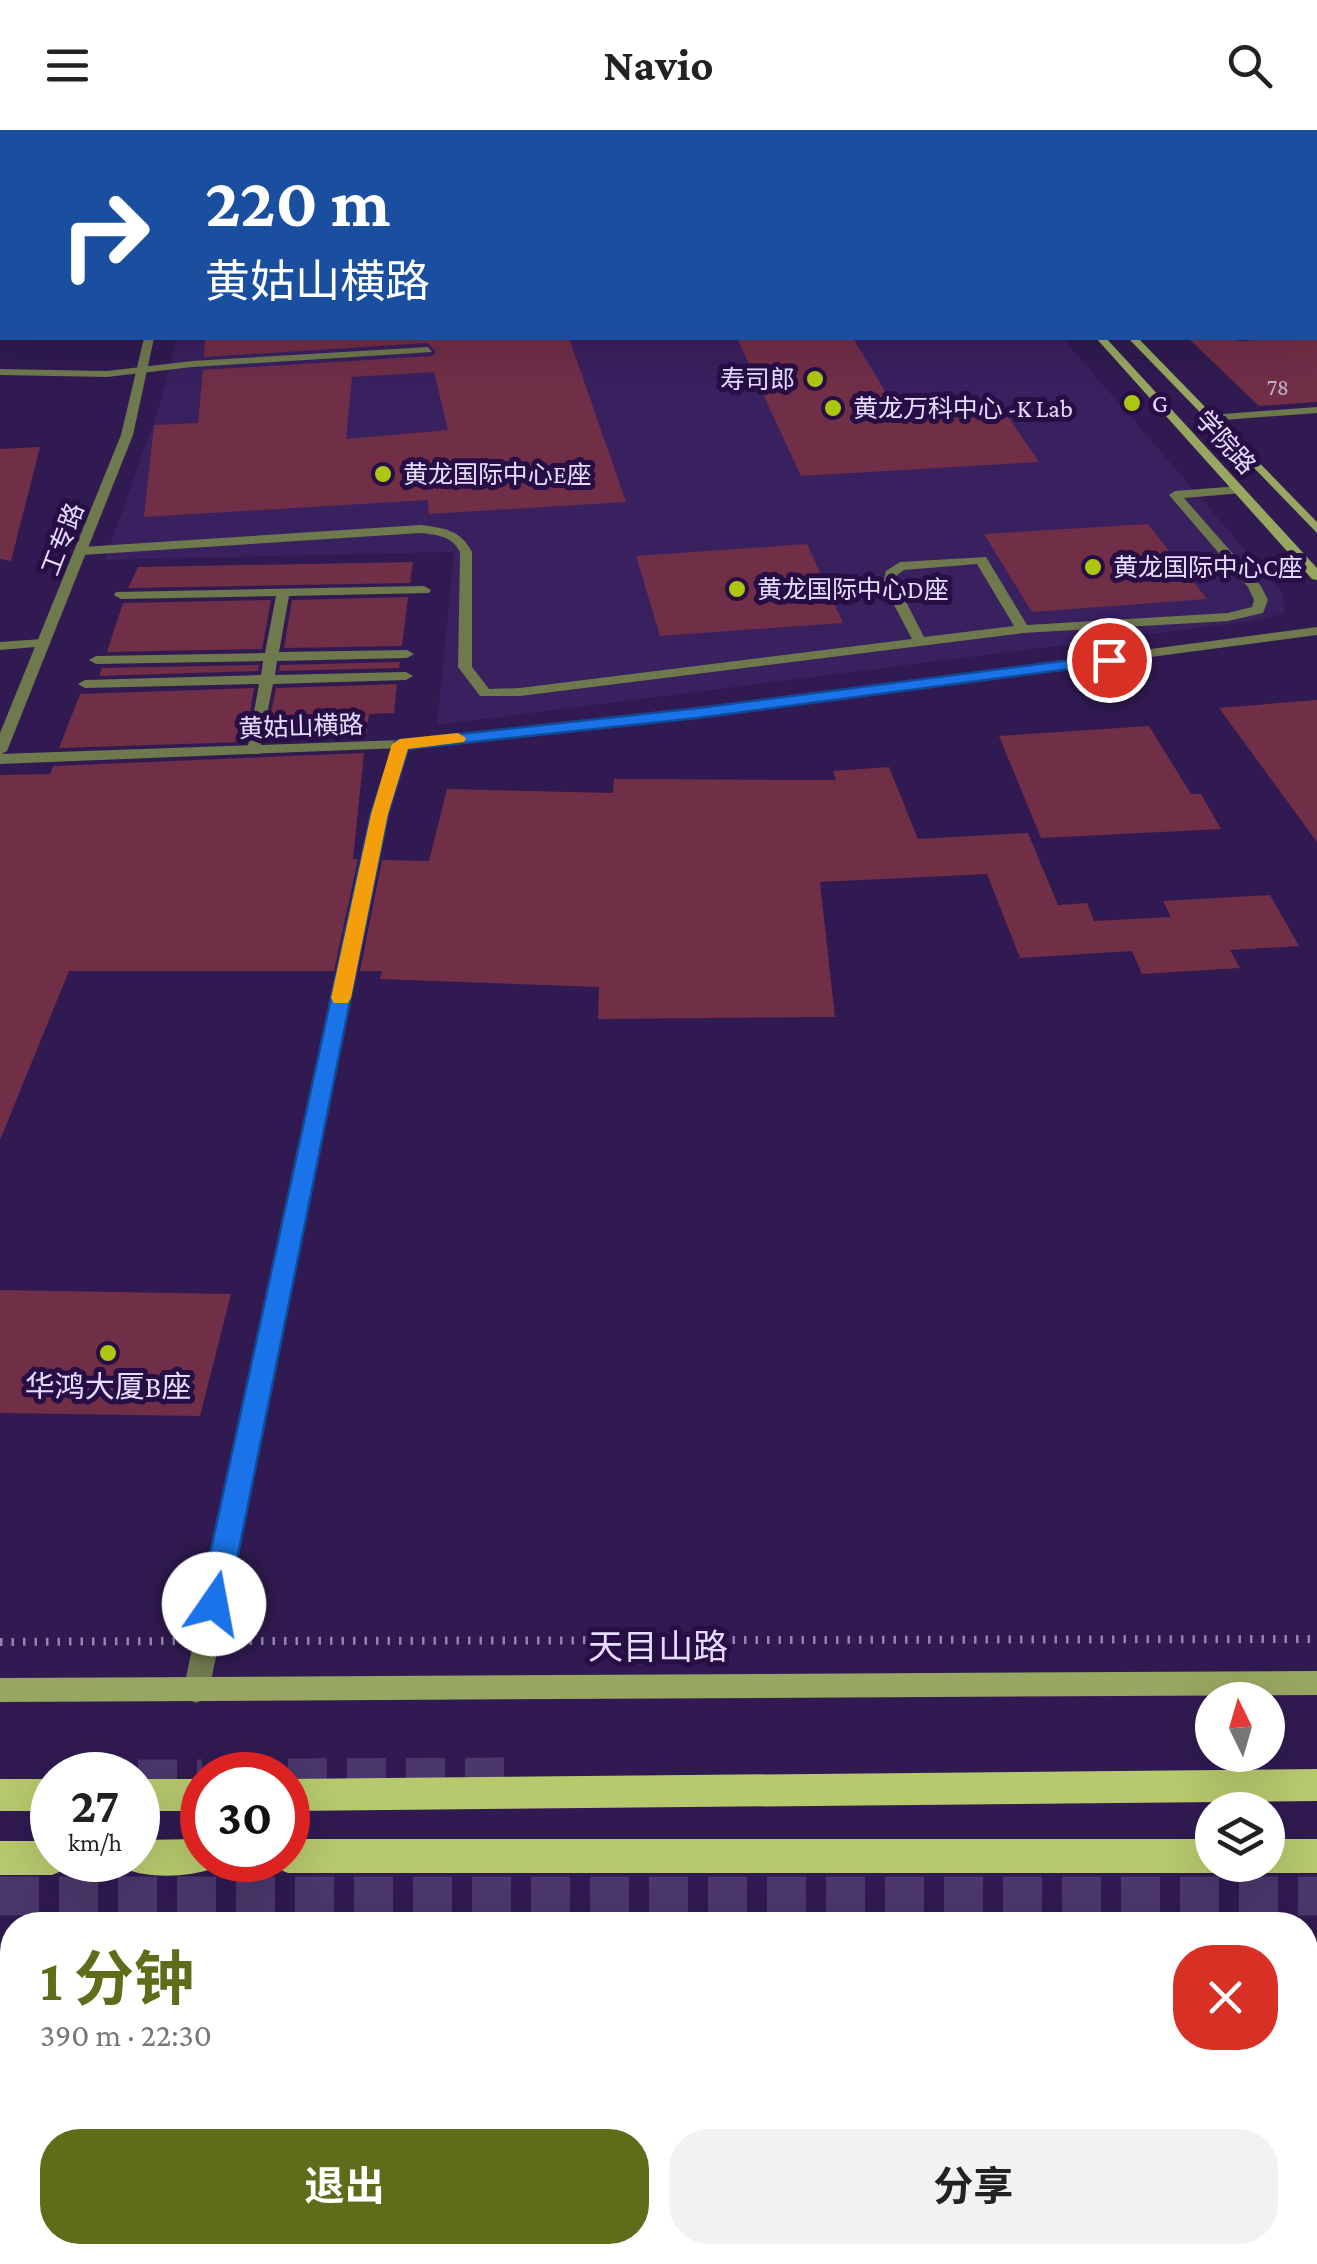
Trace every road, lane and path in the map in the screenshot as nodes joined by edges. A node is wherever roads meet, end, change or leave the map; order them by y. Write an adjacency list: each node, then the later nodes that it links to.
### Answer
1 (148, 340): 5 (street, 工专路)
2 (1103, 340): 9 (main road, 学院路)
3 (1135, 340): 8 (main road, 学院路)
4 (428, 350): 5 (street)
5 (141, 370): 6 (street); 11 (street, 工专路)
6 (0, 372)
7 (1317, 410): 8 (street)
8 (1210, 418): 10 (main road, 学院路)
9 (1239, 490): 12 (main road, 学院路); 16 (street)
10 (1317, 530)
11 (82, 551): 18 (street); 19 (street, 工专路)
12 (1317, 576)
13 (424, 590): 14 (street)
14 (283, 592): 15 (street); 22 (street)
15 (120, 595)
16 (1023, 629): 18 (street); 18 (street)
17 (1317, 631): 27 (street, 黄姑山横路)
18 (920, 642)
19 (42, 643): 20 (street); 28 (street, 工专路)
20 (0, 646)
21 (407, 654): 22 (street)
22 (269, 656): 23 (street); 25 (street)
23 (96, 660)
24 (406, 676): 25 (street)
25 (270, 680): 26 (street); 29 (street)
26 (85, 684)
27 (400, 744): 29 (street, 黄姑山横路); 32 (street)
28 (0, 751)
29 (254, 751): 30 (street, 黄姑山横路)
30 (0, 759)
31 (1317, 1639): 32 (path)
32 (206, 1641): 33 (path); 36 (street)
33 (0, 1642)
34 (1317, 1683): 36 (main road, 天目山路)
35 (0, 1690): 36 (main road, 天目山路)
36 (196, 1691)
37 (1317, 1784): 40 (main road)
38 (0, 1795): 39 (main road)
39 (30, 1795)
40 (310, 1795)
41 (310, 1856): 42 (main road)
42 (1195, 1856)
43 (1285, 1856): 44 (main road)
44 (1317, 1856)
45 (0, 1858): 46 (main road)
46 (30, 1858)

